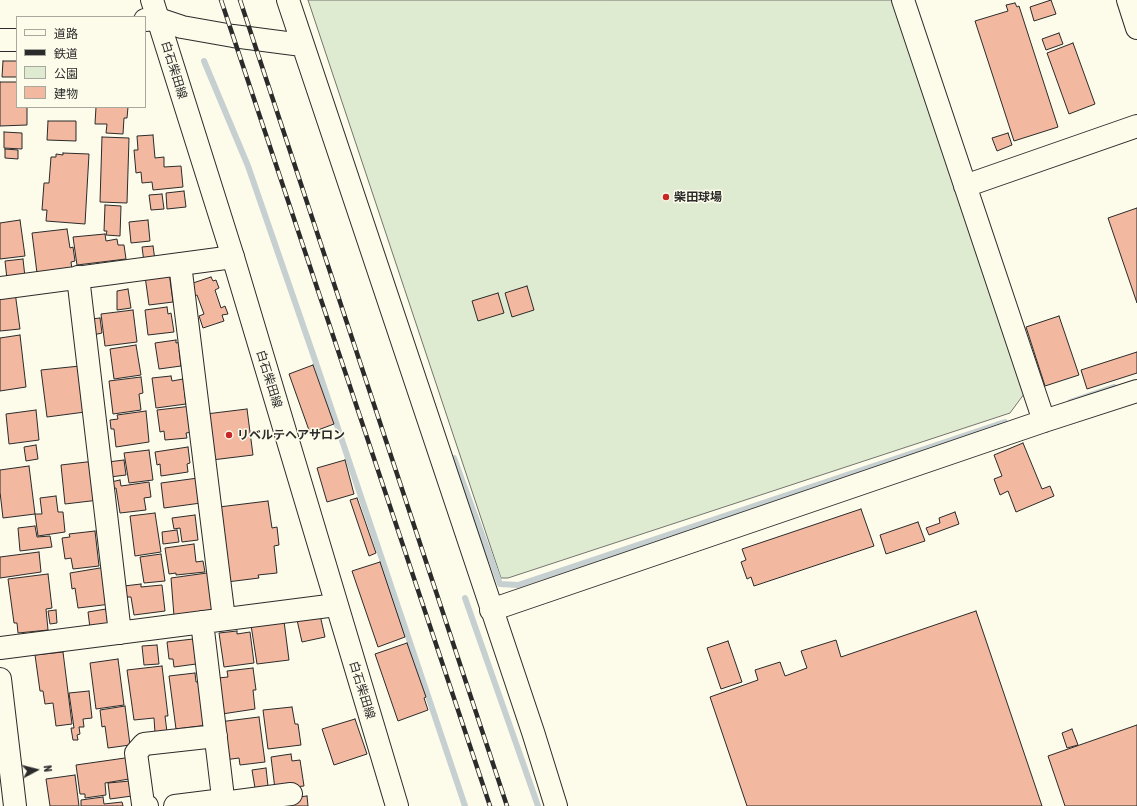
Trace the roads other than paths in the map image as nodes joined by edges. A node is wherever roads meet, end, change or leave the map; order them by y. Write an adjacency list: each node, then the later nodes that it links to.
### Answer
1 (288, 0): 8 (street)
2 (903, 0): 10 (street)
3 (1128, 0): 5 (street)
4 (152, 13): 8 (street); 11 (street, 白石柴田線)
5 (1137, 28)
6 (0, 40): 7 (street)
7 (16, 40)
8 (302, 44): 18 (street)
9 (1137, 126): 10 (street)
10 (965, 186): 16 (street)
11 (232, 257): 12 (street); 17 (street, 白石柴田線)
12 (180, 264): 13 (street); 19 (street)
13 (78, 277): 14 (street); 21 (street)
14 (0, 288)
15 (1137, 391): 16 (street)
16 (1044, 421): 18 (street)
17 (336, 605): 19 (street); 30 (street, 白石柴田線)
18 (491, 610): 31 (street)
19 (224, 620): 20 (street)
20 (202, 622): 21 (street); 24 (street)
21 (120, 633): 22 (street)
22 (0, 648)
23 (0, 680): 27 (street)
24 (216, 736): 26 (street); 28 (street)
25 (291, 794): 26 (street)
26 (223, 803): 29 (street)
27 (15, 806)
28 (147, 806)
29 (175, 806)
30 (397, 806)
31 (556, 806)

